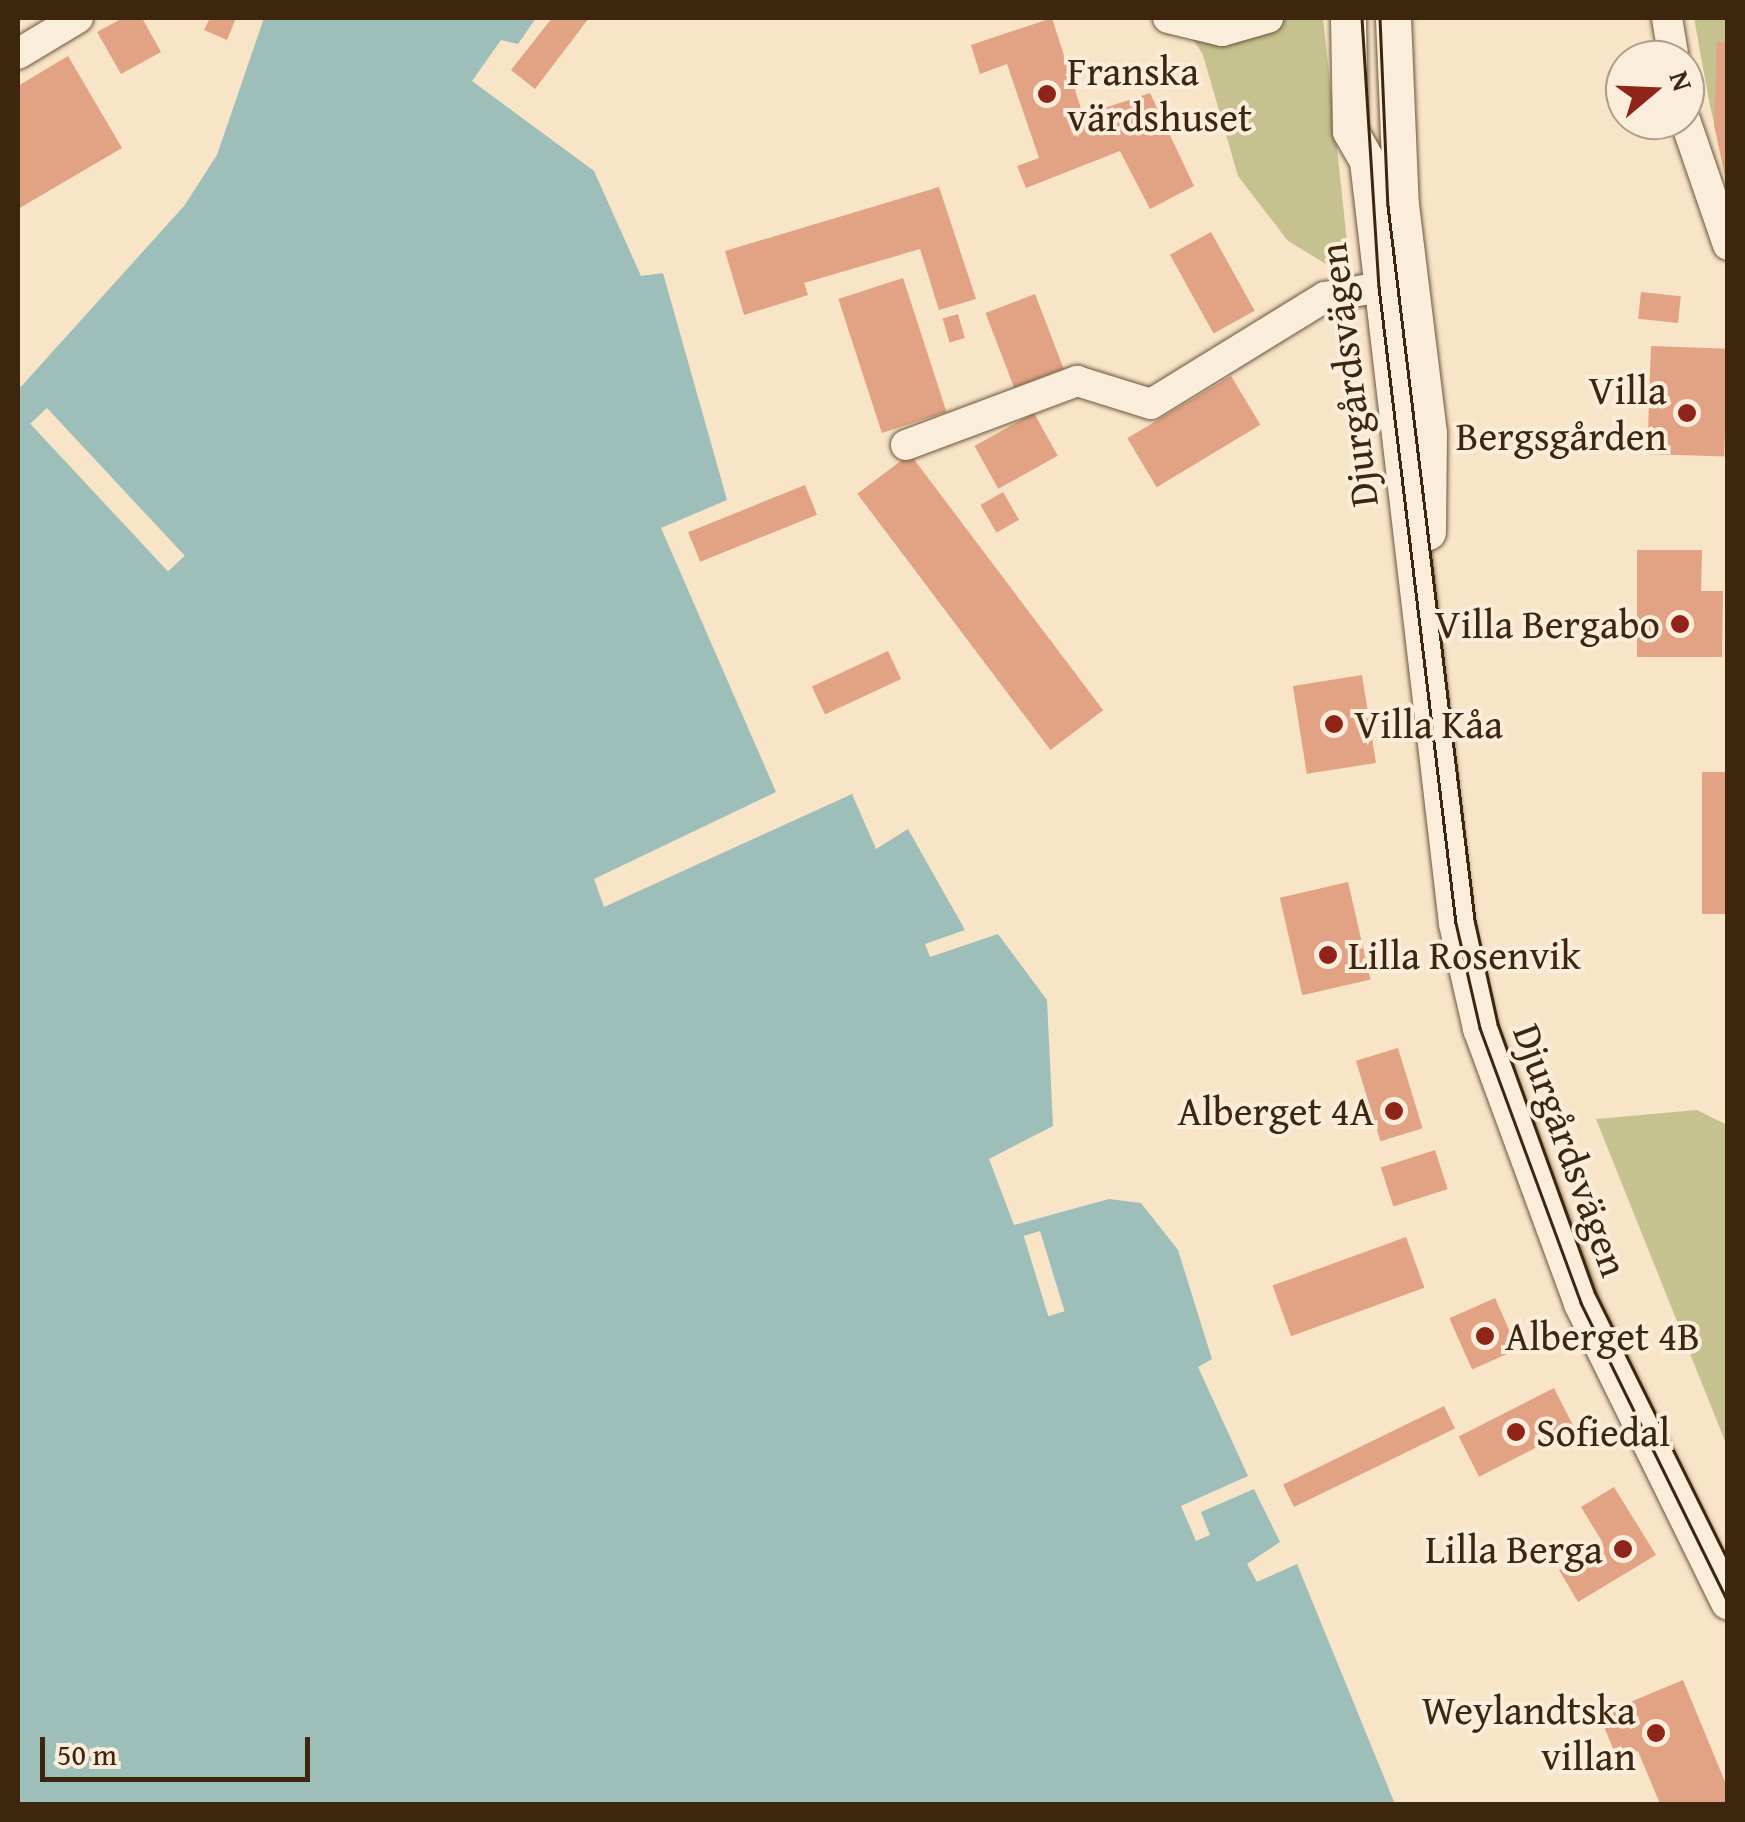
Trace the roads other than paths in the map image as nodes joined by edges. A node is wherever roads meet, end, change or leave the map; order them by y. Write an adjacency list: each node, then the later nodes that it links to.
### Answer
1 (78, 18): 8 (street)
2 (1168, 18): 3 (street)
3 (1268, 18)
4 (1348, 18): 10 (street, Djurgårdsvägen)
5 (1362, 18): 10 (street, Djurgårdsvägen)
6 (1380, 18): 12 (street, Djurgårdsvägen)
7 (1392, 18): 12 (street, Djurgårdsvägen)
8 (18, 54)
9 (1692, 140): 11 (street)
10 (1366, 161): 12 (street, Djurgårdsvägen)
11 (1728, 245)
12 (1396, 284): 13 (street); 14 (street, Djurgårdsvägen); 15 (street, Djurgårdsvägen)
13 (906, 445)
14 (1728, 1560)
15 (1728, 1602)

